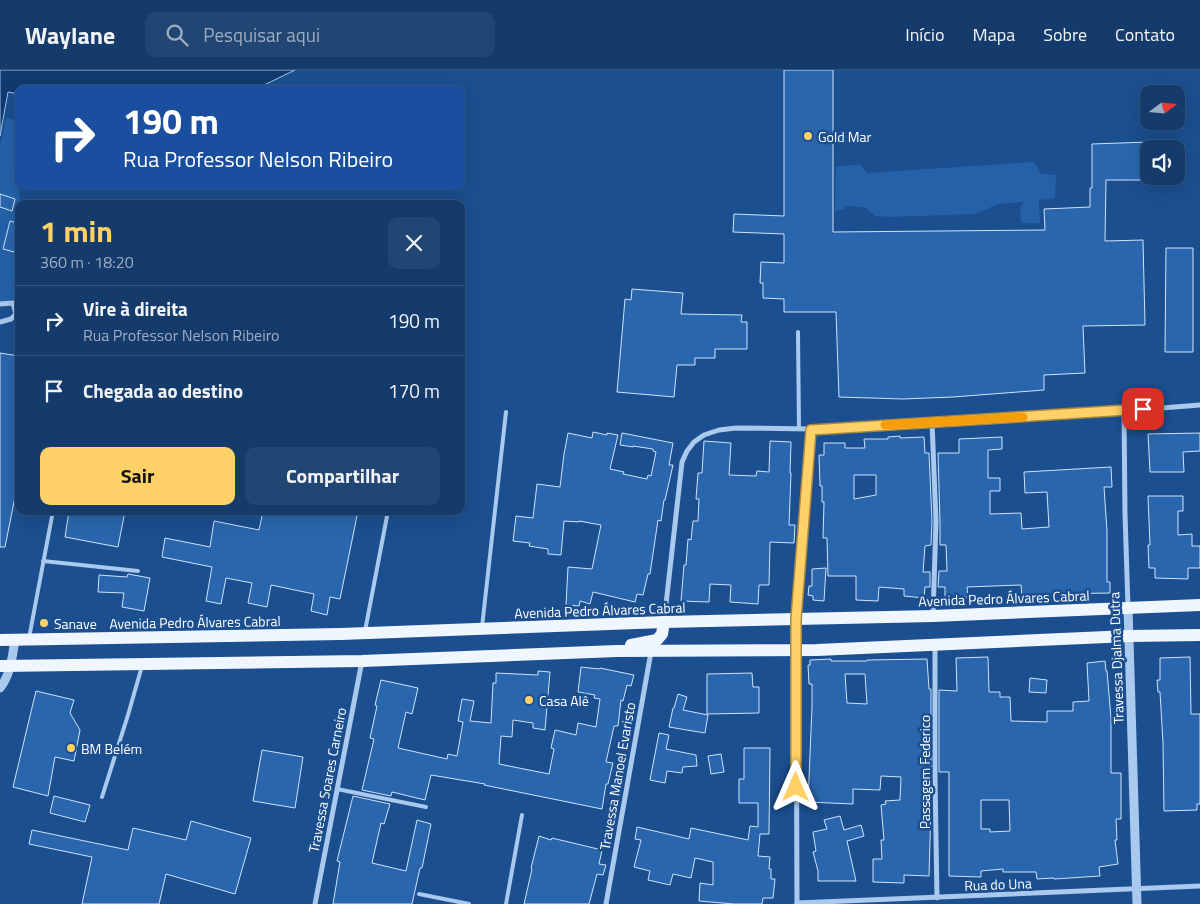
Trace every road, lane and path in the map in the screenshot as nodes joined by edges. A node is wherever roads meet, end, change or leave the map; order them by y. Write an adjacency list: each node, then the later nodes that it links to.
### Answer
1 (0, 304): 2 (street)
2 (15, 310)
3 (15, 315): 4 (street)
4 (0, 322)
5 (798, 332): 10 (lane)
6 (1200, 405): 7 (street)
7 (1124, 411): 9 (street); 17 (street, Travessa Djalma Dutra)
8 (506, 412): 21 (lane)
9 (932, 422): 11 (street); 18 (street)
10 (800, 429): 11 (street); 20 (street)
11 (811, 430): 19 (street)
12 (52, 515): 14 (lane)
13 (387, 515): 22 (lane)
14 (43, 561): 15 (lane); 27 (lane)
15 (138, 571)
16 (1200, 604): 17 (main road, Avenida Pedro Álvares Cabral)
17 (1128, 607): 18 (main road, Avenida Pedro Álvares Cabral); 24 (street, Travessa Djalma Dutra)
18 (933, 616): 19 (main road, Avenida Pedro Álvares Cabral)
19 (796, 619): 20 (main road, Avenida Pedro Álvares Cabral); 29 (street)
20 (664, 622): 21 (main road, Avenida Pedro Álvares Cabral); 30 (main road)
21 (482, 629): 22 (main road, Avenida Pedro Álvares Cabral)
22 (365, 633): 27 (main road, Avenida Pedro Álvares Cabral)
23 (1200, 635): 24 (main road)
24 (1129, 636): 28 (main road); 41 (street, Travessa Djalma Dutra)
25 (0, 640): 26 (main road, Avenida Pedro Álvares Cabral)
26 (15, 640): 27 (main road, Avenida Pedro Álvares Cabral); 34 (street)
27 (29, 640)
28 (935, 645): 29 (main road); 43 (street, Passagem Federico)
29 (796, 650): 31 (main road); 48 (street)
30 (617, 651): 31 (main road); 32 (main road)
31 (651, 651): 47 (street, Travessa Manoel Evaristo)
32 (362, 661): 33 (main road); 36 (street, Travessa Soares Carneiro)
33 (143, 664): 34 (main road); 37 (lane)
34 (6, 666): 35 (street)
35 (0, 688)
36 (337, 789): 38 (lane); 44 (street, Travessa Soares Carneiro)
37 (102, 797)
38 (426, 807)
39 (522, 815): 46 (lane)
40 (1200, 886): 41 (street, Rua do Una)
41 (1136, 889): 43 (street, Rua do Una); 49 (street, Travessa Djalma Dutra)
42 (420, 894): 45 (lane)
43 (937, 898): 48 (street, Rua do Una)
44 (315, 904)
45 (469, 904)
46 (506, 904)
47 (606, 904)
48 (797, 904)
49 (1137, 904)

